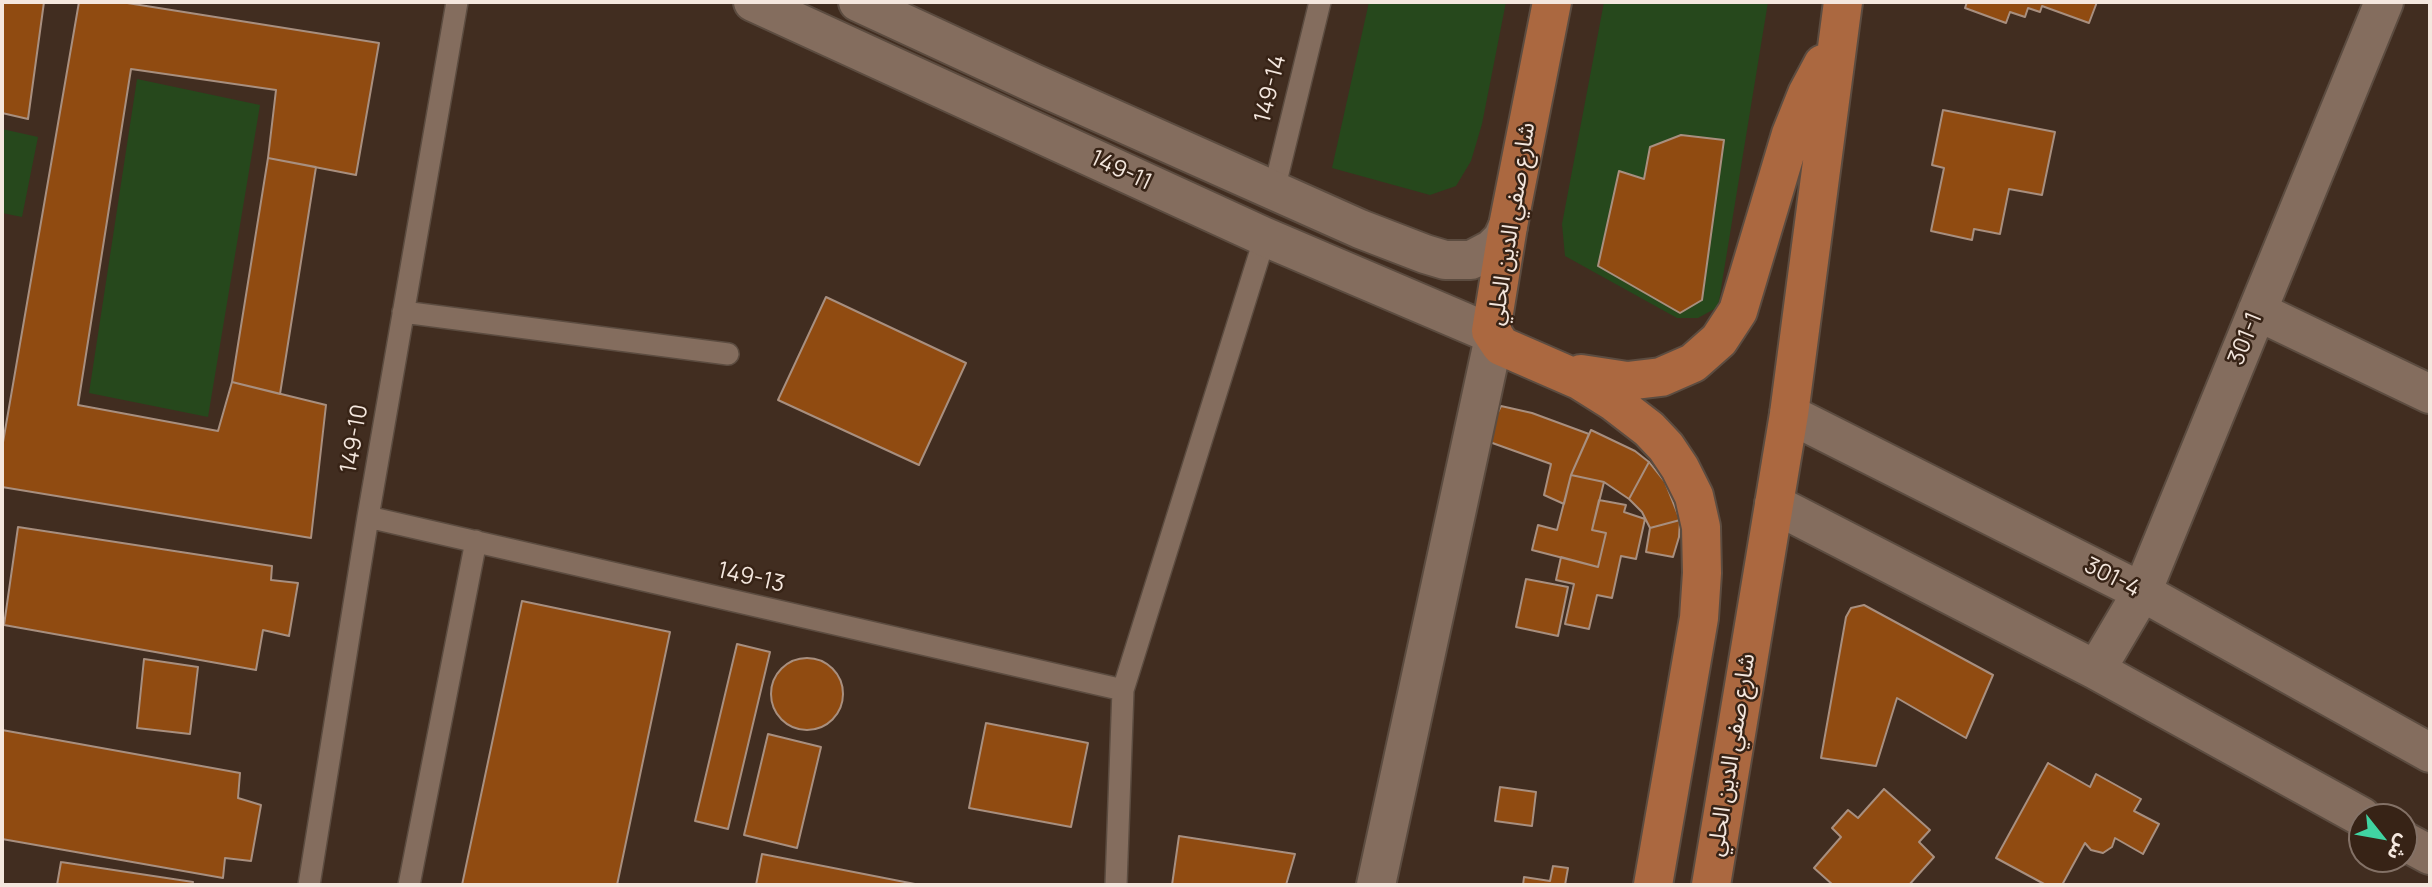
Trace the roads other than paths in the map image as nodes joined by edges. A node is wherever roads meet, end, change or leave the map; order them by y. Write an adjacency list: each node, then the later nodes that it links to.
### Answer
1 (457, 2): 12 (lane, 149-10)
2 (753, 2): 11 (street, 149-11)
3 (858, 2): 9 (street, 149-11)
4 (1320, 2): 9 (lane, 149-14)
5 (1552, 2): 10 (main road, شارع صفي الدين الحلي)
6 (1843, 2): 8 (main road, شارع صفي الدين الحلي)
7 (2384, 2): 13 (street, 301-1)
8 (1836, 44): 16 (main road); 18 (main road, شارع صفي الدين الحلي)
9 (1274, 190): 10 (street, 149-11)
10 (1508, 226): 14 (main road, شارع صفي الدين الحلي)
11 (1265, 237): 14 (street, 149-11); 24 (lane)
12 (403, 312): 15 (lane); 20 (lane, 149-10)
13 (2257, 312): 17 (street); 22 (street, 301-1)
14 (1493, 335): 16 (main road, شارع صفي الدين الحلي); 30 (street)
15 (728, 354)
16 (1548, 366): 31 (main road, شارع صفي الدين الحلي)
17 (2430, 394)
18 (1788, 414): 19 (main road, شارع صفي الدين الحلي); 22 (street, 301-4)
19 (1774, 504): 23 (street); 32 (main road, شارع صفي الدين الحلي)
20 (368, 517): 21 (lane, 149-13); 27 (lane, 149-10)
21 (476, 541): 24 (lane, 149-13); 28 (lane)
22 (2142, 592): 23 (street, 301-1); 25 (street, 301-4)
23 (2096, 670): 26 (street)
24 (1123, 690): 29 (lane)
25 (2430, 753)
26 (2348, 809)
27 (309, 885)
28 (409, 885)
29 (1116, 885)
30 (1376, 885)
31 (1653, 885)
32 (1710, 885)

